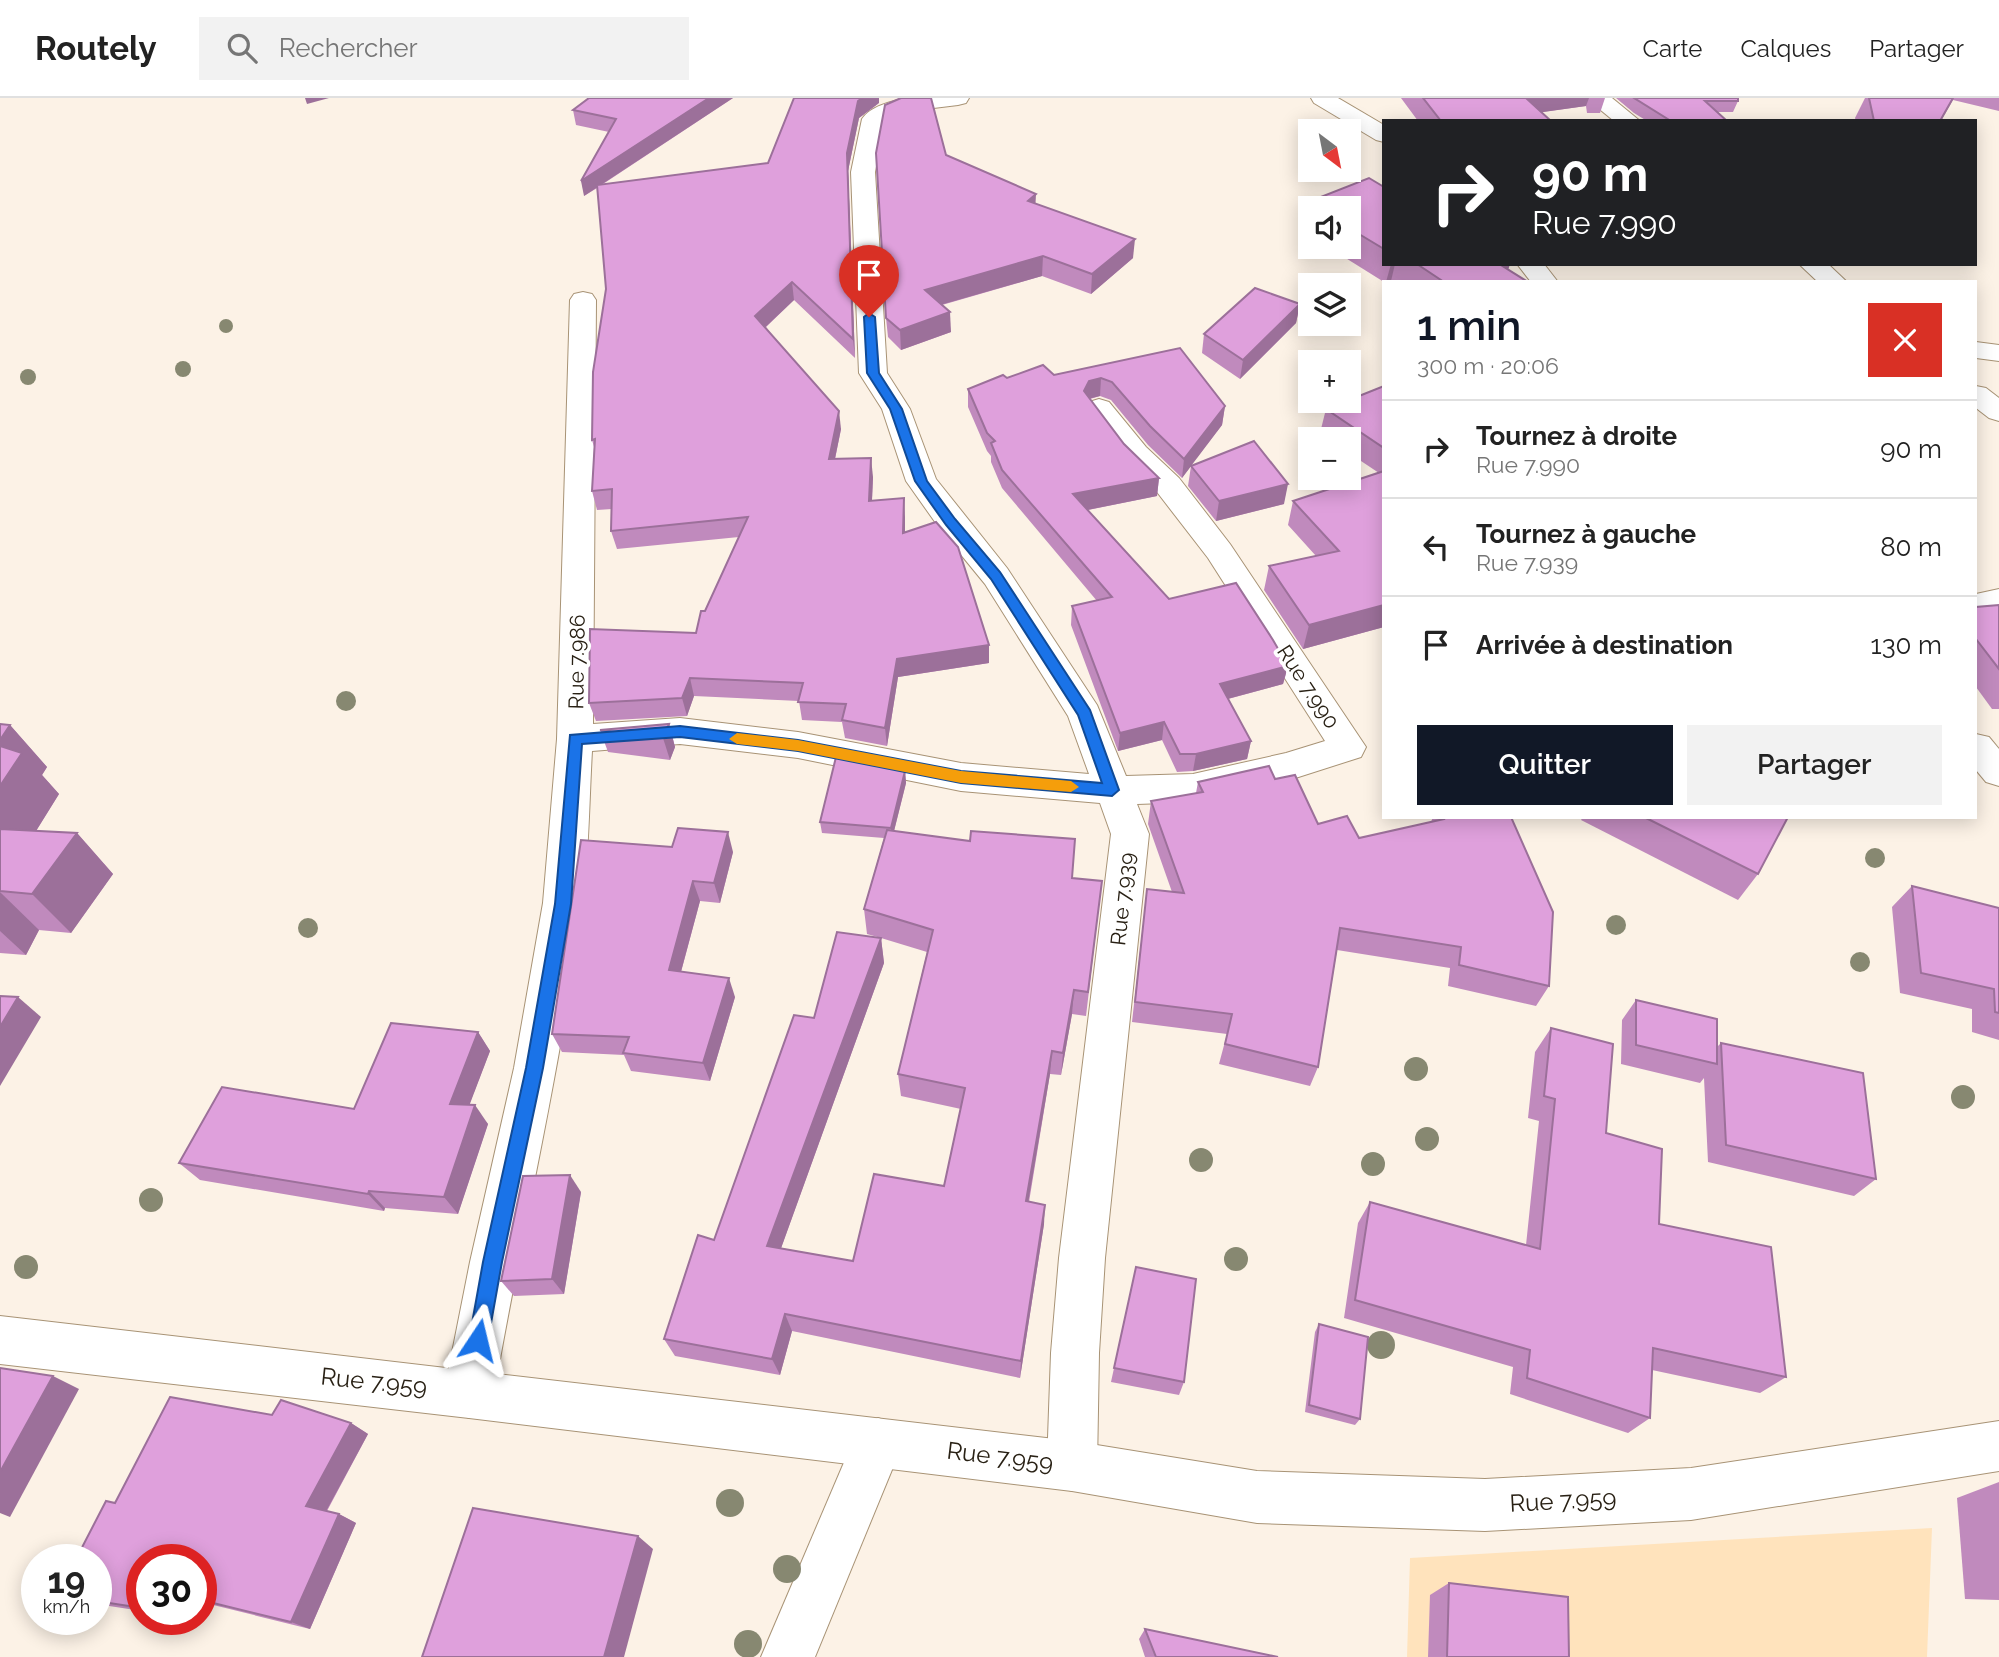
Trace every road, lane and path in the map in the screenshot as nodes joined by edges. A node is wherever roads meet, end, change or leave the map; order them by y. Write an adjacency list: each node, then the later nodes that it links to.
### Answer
1 (958, 98): 21 (street, Rue 7.939)
2 (1322, 98): 5 (street)
3 (1597, 98): 4 (street)
4 (1626, 119)
5 (1382, 134)
6 (1532, 266): 8 (street)
7 (1814, 266): 9 (street)
8 (1543, 280)
9 (1832, 280)
10 (583, 300): 18 (street, Rue 7.986)
11 (1977, 350): 12 (street)
12 (1999, 353)
13 (1977, 395): 15 (street)
14 (1099, 408): 21 (street, Rue 7.990)
15 (1999, 412)
16 (1999, 600): 17 (street)
17 (1977, 605)
18 (575, 739): 21 (street, Rue 7.990); 23 (street, Rue 7.986)
19 (1977, 748): 20 (street)
20 (1999, 772)
21 (1112, 790): 26 (street, Rue 7.939)
22 (0, 1340): 23 (street, Rue 7.959)
23 (469, 1393): 24 (street, Rue 7.959)
24 (878, 1443): 26 (street, Rue 7.959); 27 (street)
25 (1999, 1447): 26 (street, Rue 7.959)
26 (1072, 1466)
27 (788, 1657)

